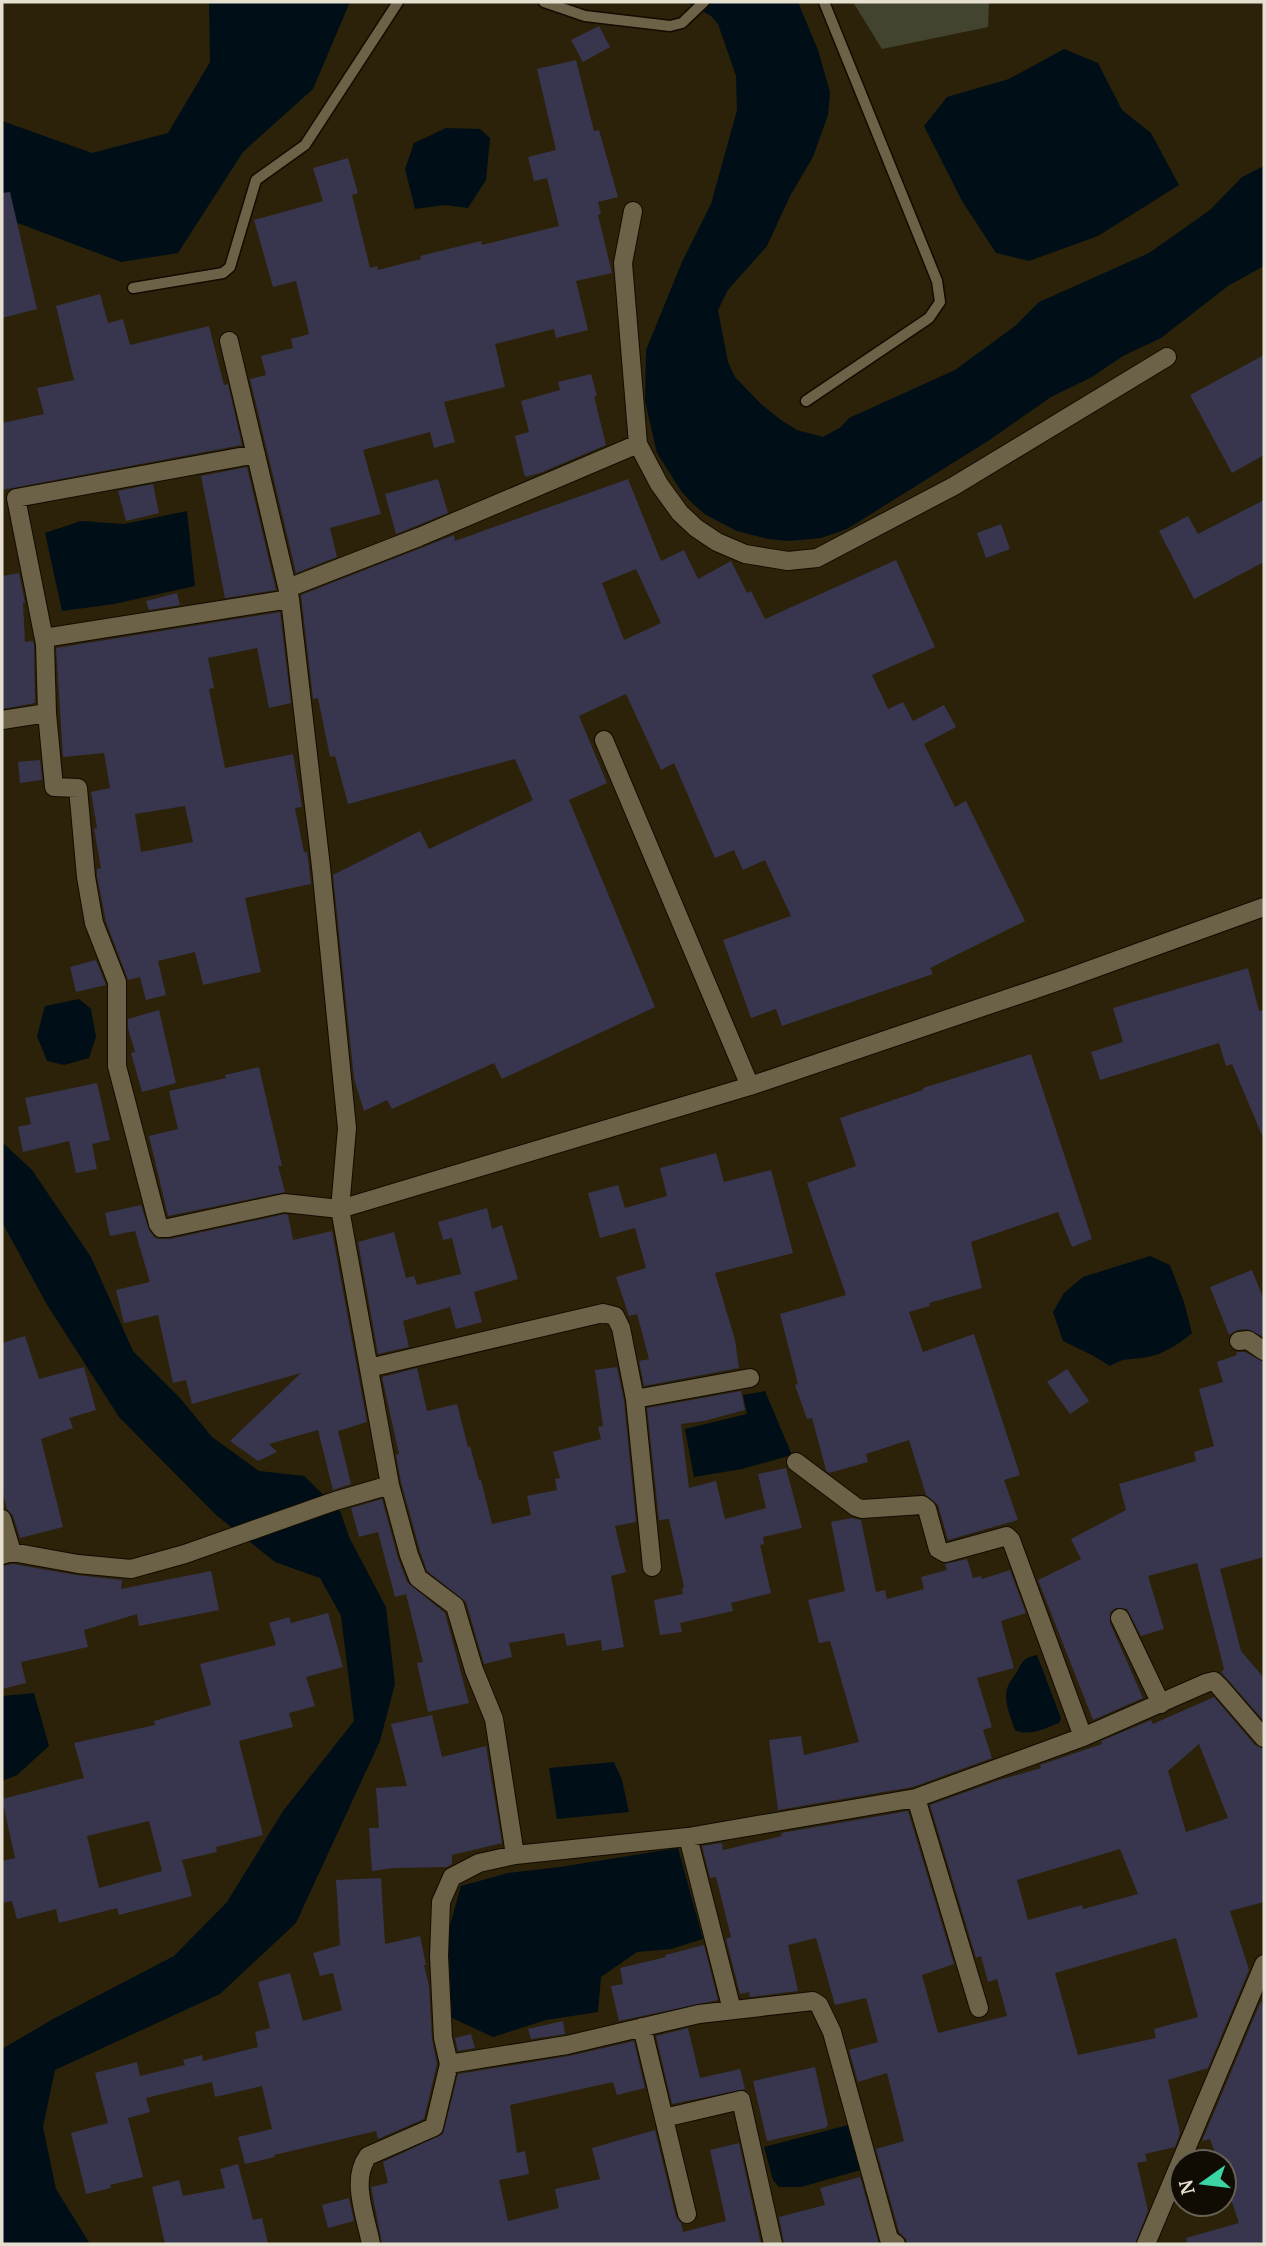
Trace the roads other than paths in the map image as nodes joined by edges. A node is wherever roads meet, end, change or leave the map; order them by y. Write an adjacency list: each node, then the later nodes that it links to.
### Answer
1 (398, 2): 6 (lane)
2 (544, 2): 3 (lane)
3 (704, 2)
4 (824, 2): 9 (lane)
5 (633, 211): 10 (street)
6 (133, 288)
7 (229, 341): 11 (street)
8 (1167, 356): 10 (street)
9 (806, 401)
10 (638, 444): 13 (street)
11 (256, 454): 12 (street); 13 (street)
12 (9, 498): 14 (street)
13 (289, 594): 14 (street); 20 (street)
14 (44, 638): 15 (street)
15 (47, 713): 16 (street); 20 (street)
16 (2, 720)
17 (604, 740): 19 (street)
18 (1264, 907): 19 (street)
19 (750, 1086): 20 (street)
20 (340, 1209): 23 (street)
21 (1240, 1341): 22 (street)
22 (1264, 1351)
23 (369, 1368): 25 (street); 27 (street)
24 (750, 1378): 25 (street)
25 (635, 1399): 30 (street)
26 (796, 1462): 33 (street)
27 (390, 1485): 29 (street); 37 (street)
28 (2, 1518): 29 (street)
29 (7, 1554)
30 (652, 1566)
31 (1120, 1618): 32 (street)
32 (1161, 1704): 33 (street); 34 (street)
33 (1083, 1737): 35 (street)
34 (1264, 1738)
35 (916, 1798): 36 (street); 39 (street)
36 (688, 1837): 37 (street); 40 (street)
37 (515, 1855): 42 (street)
38 (1264, 1965): 48 (street)
39 (979, 2008)
40 (732, 2010): 41 (street); 47 (street)
41 (642, 2027): 42 (street); 43 (street)
42 (449, 2064): 45 (street)
43 (664, 2118): 44 (street); 46 (street)
44 (687, 2214)
45 (371, 2244)
46 (773, 2244)
47 (896, 2244)
48 (1146, 2244)

